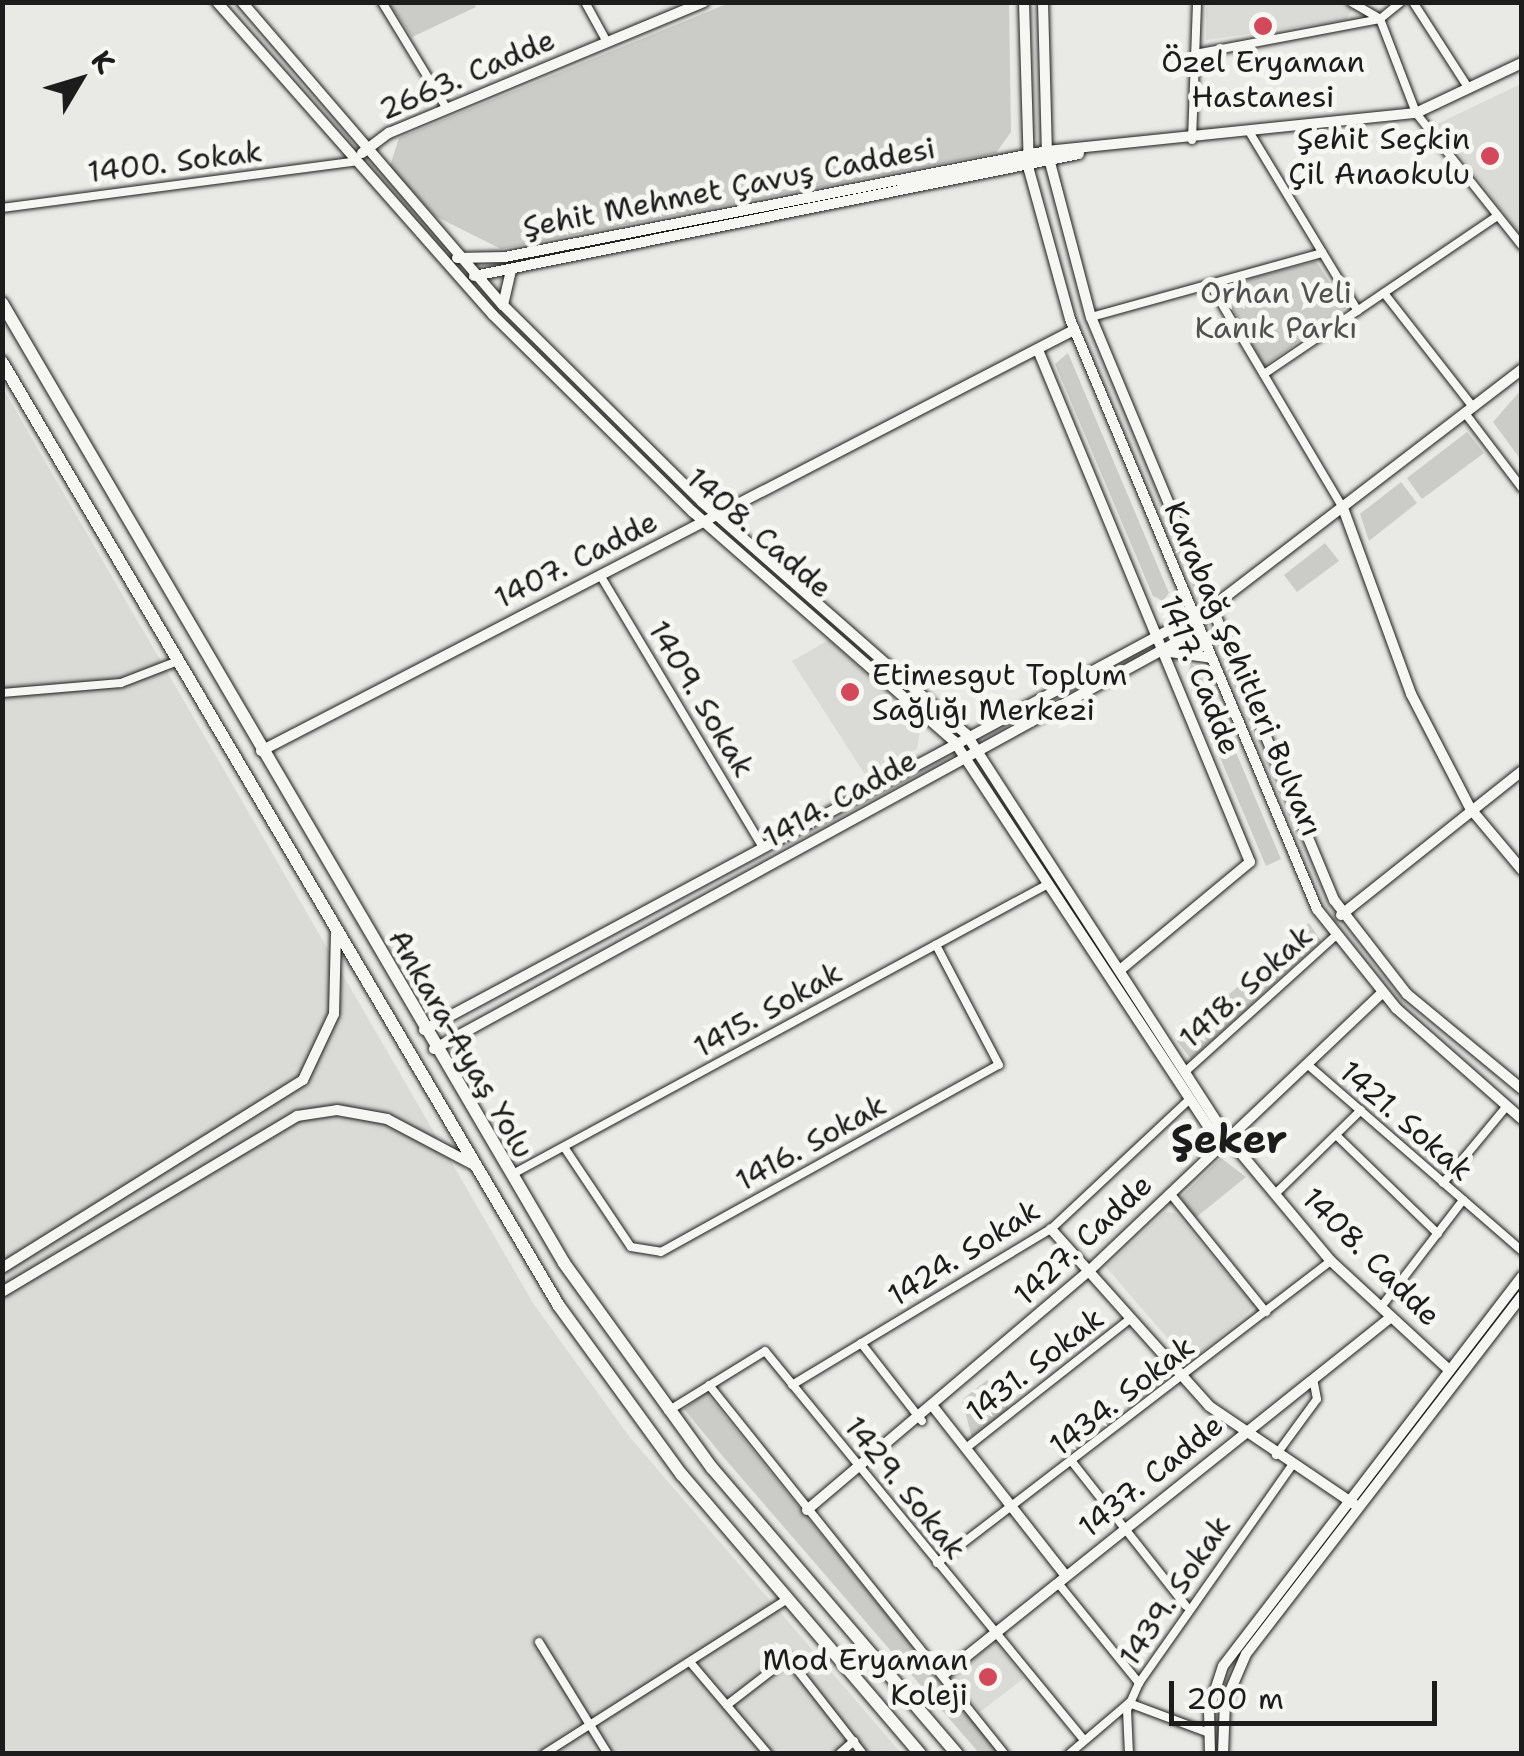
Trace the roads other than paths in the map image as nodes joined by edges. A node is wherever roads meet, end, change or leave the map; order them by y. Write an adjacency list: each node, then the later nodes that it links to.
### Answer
1 (217, 2): 25 (main road, 1408. Cadde)
2 (242, 2): 22 (main road, 1408. Cadde)
3 (382, 2): 17 (street)
4 (585, 2): 13 (street)
5 (704, 2): 13 (main road, 2663. Cadde)
6 (1024, 2): 24 (main road, Karabağ Şehitleri Bulvarı)
7 (1043, 2): 21 (main road, Karabağ Şehitleri Bulvarı)
8 (1198, 2): 14 (street)
9 (1351, 2): 12 (street)
10 (1413, 2): 16 (street)
11 (1397, 4): 12 (street)
12 (1380, 19): 14 (street); 18 (street)
13 (607, 42): 17 (main road, 2663. Cadde)
14 (1194, 54): 20 (street)
15 (1522, 64): 16 (main road)
16 (1469, 89): 18 (main road)
17 (446, 109): 22 (main road, 2663. Cadde)
18 (1416, 113): 19 (main road); 29 (street)
19 (1250, 133): 20 (main road); 31 (street)
20 (1192, 140): 23 (main road)
21 (1047, 151): 23 (main road); 24 (main road, Şehit Mehmet Çavuş Caddesi); 26 (main road, Karabağ Şehitleri Bulvarı)
22 (364, 152): 25 (main road, 2663. Cadde); 33 (main road, 1408. Cadde)
23 (1080, 154): 26 (main road)
24 (1028, 155): 27 (main road, Karabağ Şehitleri Bulvarı); 33 (main road, Şehit Mehmet Çavuş Caddesi)
25 (353, 162): 28 (street, 1400. Sokak); 32 (main road, 1408. Cadde)
26 (1050, 166): 27 (main road, Şehit Mehmet Çavuş Caddesi); 42 (main road, Karabağ Şehitleri Bulvarı)
27 (1029, 170): 34 (main road, Şehit Mehmet Çavuş Caddesi); 43 (main road, Karabağ Şehitleri Bulvarı)
28 (2, 208)
29 (1498, 216): 30 (street); 38 (street)
30 (1522, 246)
31 (1322, 253): 37 (street); 41 (street)
32 (438, 258): 33 (main road, Şehit Mehmet Çavuş Caddesi); 36 (main road, 1408. Cadde)
33 (458, 258): 35 (main road, 1408. Cadde)
34 (511, 270): 35 (main road, Şehit Mehmet Çavuş Caddesi); 40 (main road)
35 (475, 276): 36 (main road, Şehit Mehmet Çavuş Caddesi); 40 (main road, 1408. Cadde)
36 (458, 278): 52 (main road, 1408. Cadde)
37 (1210, 284): 42 (street); 47 (street)
38 (1384, 293): 41 (street); 48 (street)
39 (2, 304): 64 (highway, Ankara-Ayaş Yolu)
40 (502, 305): 51 (main road, 1408. Cadde)
41 (1358, 311): 47 (street)
42 (1091, 318): 54 (main road, Karabağ Şehitleri Bulvarı)
43 (1074, 330): 44 (main road, 1407. Cadde); 55 (main road, Karabağ Şehitleri Bulvarı)
44 (1038, 350): 51 (main road, 1407. Cadde); 57 (main road, 1417. Cadde)
45 (2, 362): 60 (highway, Ankara-Ayaş Yolu)
46 (1522, 370): 48 (main road)
47 (1264, 374): 50 (street)
48 (1469, 410): 49 (street); 50 (main road)
49 (1522, 488)
50 (1343, 508): 54 (main road); 68 (main road)
51 (722, 512): 52 (main road, 1407. Cadde); 62 (main road, 1408. Cadde)
52 (708, 519): 53 (main road, 1407. Cadde); 63 (main road, 1408. Cadde)
53 (600, 575): 64 (main road, 1407. Cadde); 69 (street, 1409. Sokak)
54 (1212, 607): 55 (main road, 1414. Cadde); 56 (main road, 1414. Cadde); 72 (main road, Karabağ Şehitleri Bulvarı)
55 (1192, 611): 56 (main road, Karabağ Şehitleri Bulvarı); 57 (main road, 1414. Cadde)
56 (1199, 627): 58 (main road, 1414. Cadde); 59 (main road, Karabağ Şehitleri Bulvarı)
57 (1155, 631): 58 (main road, 1417. Cadde); 62 (main road, 1414. Cadde)
58 (1163, 651): 59 (main road); 65 (main road, 1414. Cadde); 76 (main road, 1417. Cadde)
59 (1212, 658): 74 (main road, Karabağ Şehitleri Bulvarı)
60 (178, 662): 61 (street); 73 (highway, Ankara-Ayaş Yolu)
61 (2, 693)
62 (966, 734): 63 (main road, 1414. Cadde); 65 (main road, 1408. Cadde)
63 (954, 741): 66 (main road, 1408. Cadde); 69 (main road, 1414. Cadde)
64 (261, 751): 78 (highway, Ankara-Ayaş Yolu)
65 (978, 752): 66 (main road, 1414. Cadde); 76 (main road, 1408. Cadde)
66 (966, 759): 71 (main road, 1408. Cadde); 79 (main road, 1414. Cadde)
67 (1522, 771): 68 (main road)
68 (1470, 808): 70 (main road); 72 (main road)
69 (762, 846): 78 (main road, 1414. Cadde)
70 (1522, 870)
71 (1048, 884): 75 (street, 1415. Sokak); 83 (main road, 1408. Cadde)
72 (1341, 915): 82 (main road, Karabağ Şehitleri Bulvarı)
73 (336, 932): 90 (highway, Ankara-Ayaş Yolu); 100 (main road)
74 (1334, 937): 77 (main road, Karabağ Şehitleri Bulvarı); 81 (street, 1418. Sokak)
75 (936, 945): 89 (street, 1415. Sokak); 89 (street, 1416. Sokak)
76 (1120, 968): 81 (main road, 1408. Cadde)
77 (1382, 993): 80 (main road, 1427. Cadde); 84 (main road, Karabağ Şehitleri Bulvarı)
78 (424, 1030): 79 (highway, Ankara-Ayaş Yolu)
79 (434, 1048): 91 (highway, Ankara-Ayaş Yolu)
80 (1307, 1064): 85 (street, 1421. Sokak); 88 (main road, 1427. Cadde)
81 (1187, 1070): 88 (main road, 1408. Cadde)
82 (1522, 1089)
83 (1190, 1099): 88 (main road, 1408. Cadde); 96 (street, 1424. Sokak)
84 (1506, 1106): 86 (main road, Karabağ Şehitleri Bulvarı); 92 (street)
85 (1360, 1110): 87 (street); 92 (street, 1421. Sokak)
86 (1522, 1119)
87 (1336, 1135): 94 (street); 97 (street)
88 (1225, 1136): 93 (main road, 1427. Cadde); 94 (main road, 1408. Cadde)
89 (564, 1146): 91 (street, 1415. Sokak)
90 (472, 1164): 103 (main road); 131 (highway, Ankara-Ayaş Yolu)
91 (509, 1176): 116 (highway, Ankara-Ayaş Yolu)
92 (1443, 1182): 95 (street, 1421. Sokak)
93 (1170, 1193): 101 (main road, 1427. Cadde); 106 (street)
94 (1275, 1194): 99 (main road, 1408. Cadde)
95 (1464, 1200): 97 (street); 98 (street, 1421. Sokak)
96 (1050, 1229): 101 (main road); 109 (street, 1424. Sokak)
97 (1438, 1234): 105 (street)
98 (1522, 1251)
99 (1331, 1261): 105 (main road, 1408. Cadde); 106 (street, 1434. Sokak)
100 (2, 1268)
101 (1090, 1270): 108 (main road); 115 (main road, 1427. Cadde)
102 (1522, 1276): 110 (main road)
103 (2, 1292)
104 (1522, 1296): 125 (main road)
105 (1381, 1307): 107 (main road, 1408. Cadde)
106 (1266, 1312): 111 (street, 1434. Sokak)
107 (1392, 1317): 110 (main road, 1408. Cadde); 112 (main road, 1437. Cadde)
108 (1131, 1318): 111 (main road); 119 (street, 1431. Sokak)
109 (862, 1343): 114 (street, 1424. Sokak); 117 (street)
110 (1448, 1369): 124 (main road)
111 (1182, 1377): 118 (main road); 121 (street, 1434. Sokak)
112 (1313, 1378): 118 (main road, 1437. Cadde); 120 (street)
113 (709, 1385): 114 (street, 1429. Sokak); 116 (street, 1429. Sokak); 127 (street)
114 (792, 1385): 123 (street, 1429. Sokak)
115 (935, 1408): 117 (main road, 1427. Cadde); 119 (main road)
116 (668, 1411): 150 (highway, Ankara-Ayaş Yolu)
117 (922, 1421): 123 (main road, 1427. Cadde)
118 (1243, 1434): 120 (main road); 128 (main road, 1437. Cadde)
119 (966, 1448): 126 (main road)
120 (1276, 1454): 122 (main road)
121 (1073, 1462): 126 (street, 1434. Sokak); 128 (street)
122 (1292, 1465): 124 (main road); 132 (street, 1439. Sokak)
123 (860, 1471): 127 (main road, 1427. Cadde); 129 (street, 1429. Sokak)
124 (1346, 1498): 125 (main road); 141 (main road)
125 (1358, 1507): 155 (main road)
126 (1014, 1508): 129 (street, 1434. Sokak); 130 (main road)
127 (807, 1510): 136 (street)
128 (1124, 1527): 130 (main road, 1437. Cadde); 132 (street)
129 (937, 1563): 133 (street, 1429. Sokak)
130 (1062, 1580): 133 (main road, 1437. Cadde); 137 (street)
131 (786, 1600): 135 (street); 149 (highway, Ankara-Ayaş Yolu)
132 (1186, 1606): 137 (street, 1439. Sokak)
133 (996, 1634): 136 (main road, 1437. Cadde); 142 (street, 1429. Sokak)
134 (540, 1642): 140 (street)
135 (690, 1662): 139 (street); 140 (street)
136 (943, 1676): 151 (street)
137 (1139, 1683): 138 (street, 1439. Sokak)
138 (1129, 1703): 141 (street); 142 (street); 153 (street, 1439. Sokak)
139 (727, 1705): 143 (street); 146 (street)
140 (588, 1726): 144 (street); 145 (street)
141 (1206, 1732): 154 (main road)
142 (1084, 1740): 152 (street)
143 (854, 1741): 147 (street); 148 (street)
144 (544, 1754)
145 (608, 1754)
146 (768, 1754)
147 (839, 1754)
148 (863, 1754)
149 (920, 1754)
150 (957, 1754)
151 (1005, 1754)
152 (1068, 1754)
153 (1129, 1754)
154 (1210, 1754)
155 (1223, 1754)

